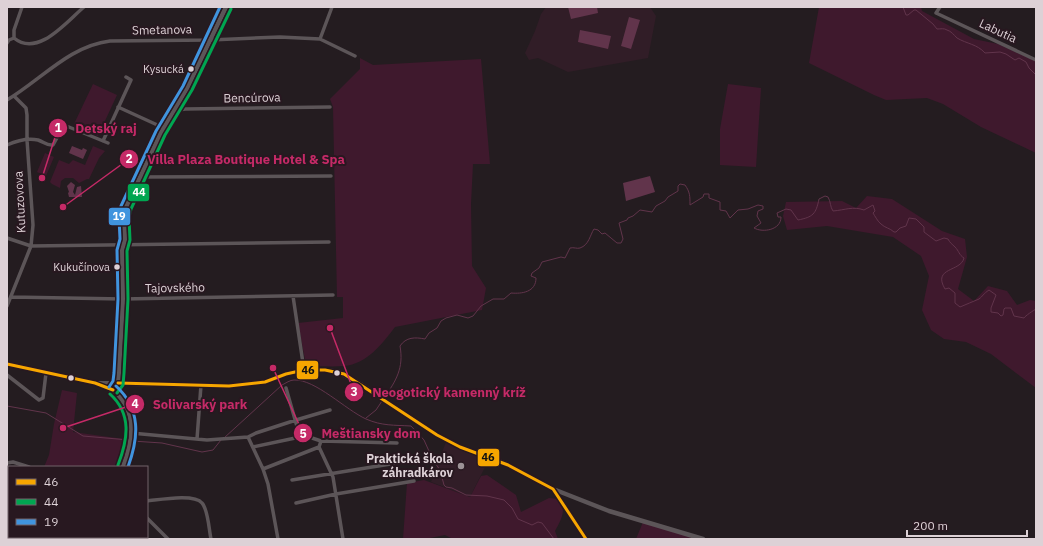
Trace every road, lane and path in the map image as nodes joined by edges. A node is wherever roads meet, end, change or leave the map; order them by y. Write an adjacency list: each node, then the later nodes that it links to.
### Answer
1 (22, 7): 6 (street)
2 (84, 7): 6 (street)
3 (226, 7): 7 (street)
4 (332, 7): 8 (street)
5 (940, 7): 11 (street, Labutia)
6 (14, 38): 9 (street)
7 (210, 40): 8 (street, Smetanova); 13 (street, Smetanova); 17 (street)
8 (320, 40): 10 (street, Smetanova)
9 (7, 43)
10 (355, 56)
11 (1036, 60)
12 (126, 77): 15 (street)
13 (14, 96): 14 (street, Smetanova); 19 (street, Kutuzovova)
14 (7, 100)
15 (118, 106): 18 (street); 20 (street)
16 (330, 107): 17 (street, Bencúrova)
17 (173, 111): 18 (street)
18 (164, 128): 24 (street)
19 (27, 140): 20 (street); 22 (street); 28 (street, Kutuzovova)
20 (103, 141): 21 (street)
21 (108, 143)
22 (7, 145)
23 (331, 176): 24 (street)
24 (140, 177): 27 (street)
25 (7, 238): 28 (street)
26 (329, 242): 27 (street)
27 (123, 244): 28 (street); 32 (street)
28 (31, 246): 31 (street, Kutuzovova)
29 (333, 295): 30 (street, Tajovského)
30 (292, 296): 32 (street, Tajovského); 35 (street)
31 (11, 297): 32 (street, Tajovského); 33 (street, Kutuzovova)
32 (123, 300): 38 (street)
33 (7, 306)
34 (7, 364): 36 (street)
35 (304, 370): 40 (street); 61 (street)
36 (46, 373): 37 (street); 39 (street)
37 (7, 375)
38 (118, 382): 39 (street); 40 (street); 42 (street)
39 (95, 383): 42 (street)
40 (201, 385): 48 (street)
41 (286, 388): 44 (street)
42 (115, 391): 45 (street)
43 (330, 410): 44 (street)
44 (296, 420): 46 (street); 47 (street)
45 (131, 435): 48 (street); 56 (street)
46 (248, 437): 48 (street); 51 (street)
47 (300, 437): 49 (street); 51 (street)
48 (197, 439)
49 (321, 442): 50 (street); 52 (street)
50 (397, 444)
51 (253, 447): 57 (street)
52 (319, 447): 57 (street); 58 (street)
53 (409, 461): 58 (street)
54 (7, 463): 55 (street)
55 (26, 466)
56 (123, 466)
57 (263, 468): 68 (street)
58 (331, 474): 59 (street); 62 (street)
59 (292, 480)
60 (414, 481): 62 (street)
61 (553, 489): 70 (street); 71 (street)
62 (336, 494): 64 (street); 69 (street)
63 (148, 501): 67 (street)
64 (296, 503)
65 (148, 519): 66 (street)
66 (168, 539)
67 (211, 539)
68 (278, 539)
69 (343, 539)
70 (586, 539)
71 (703, 539)

